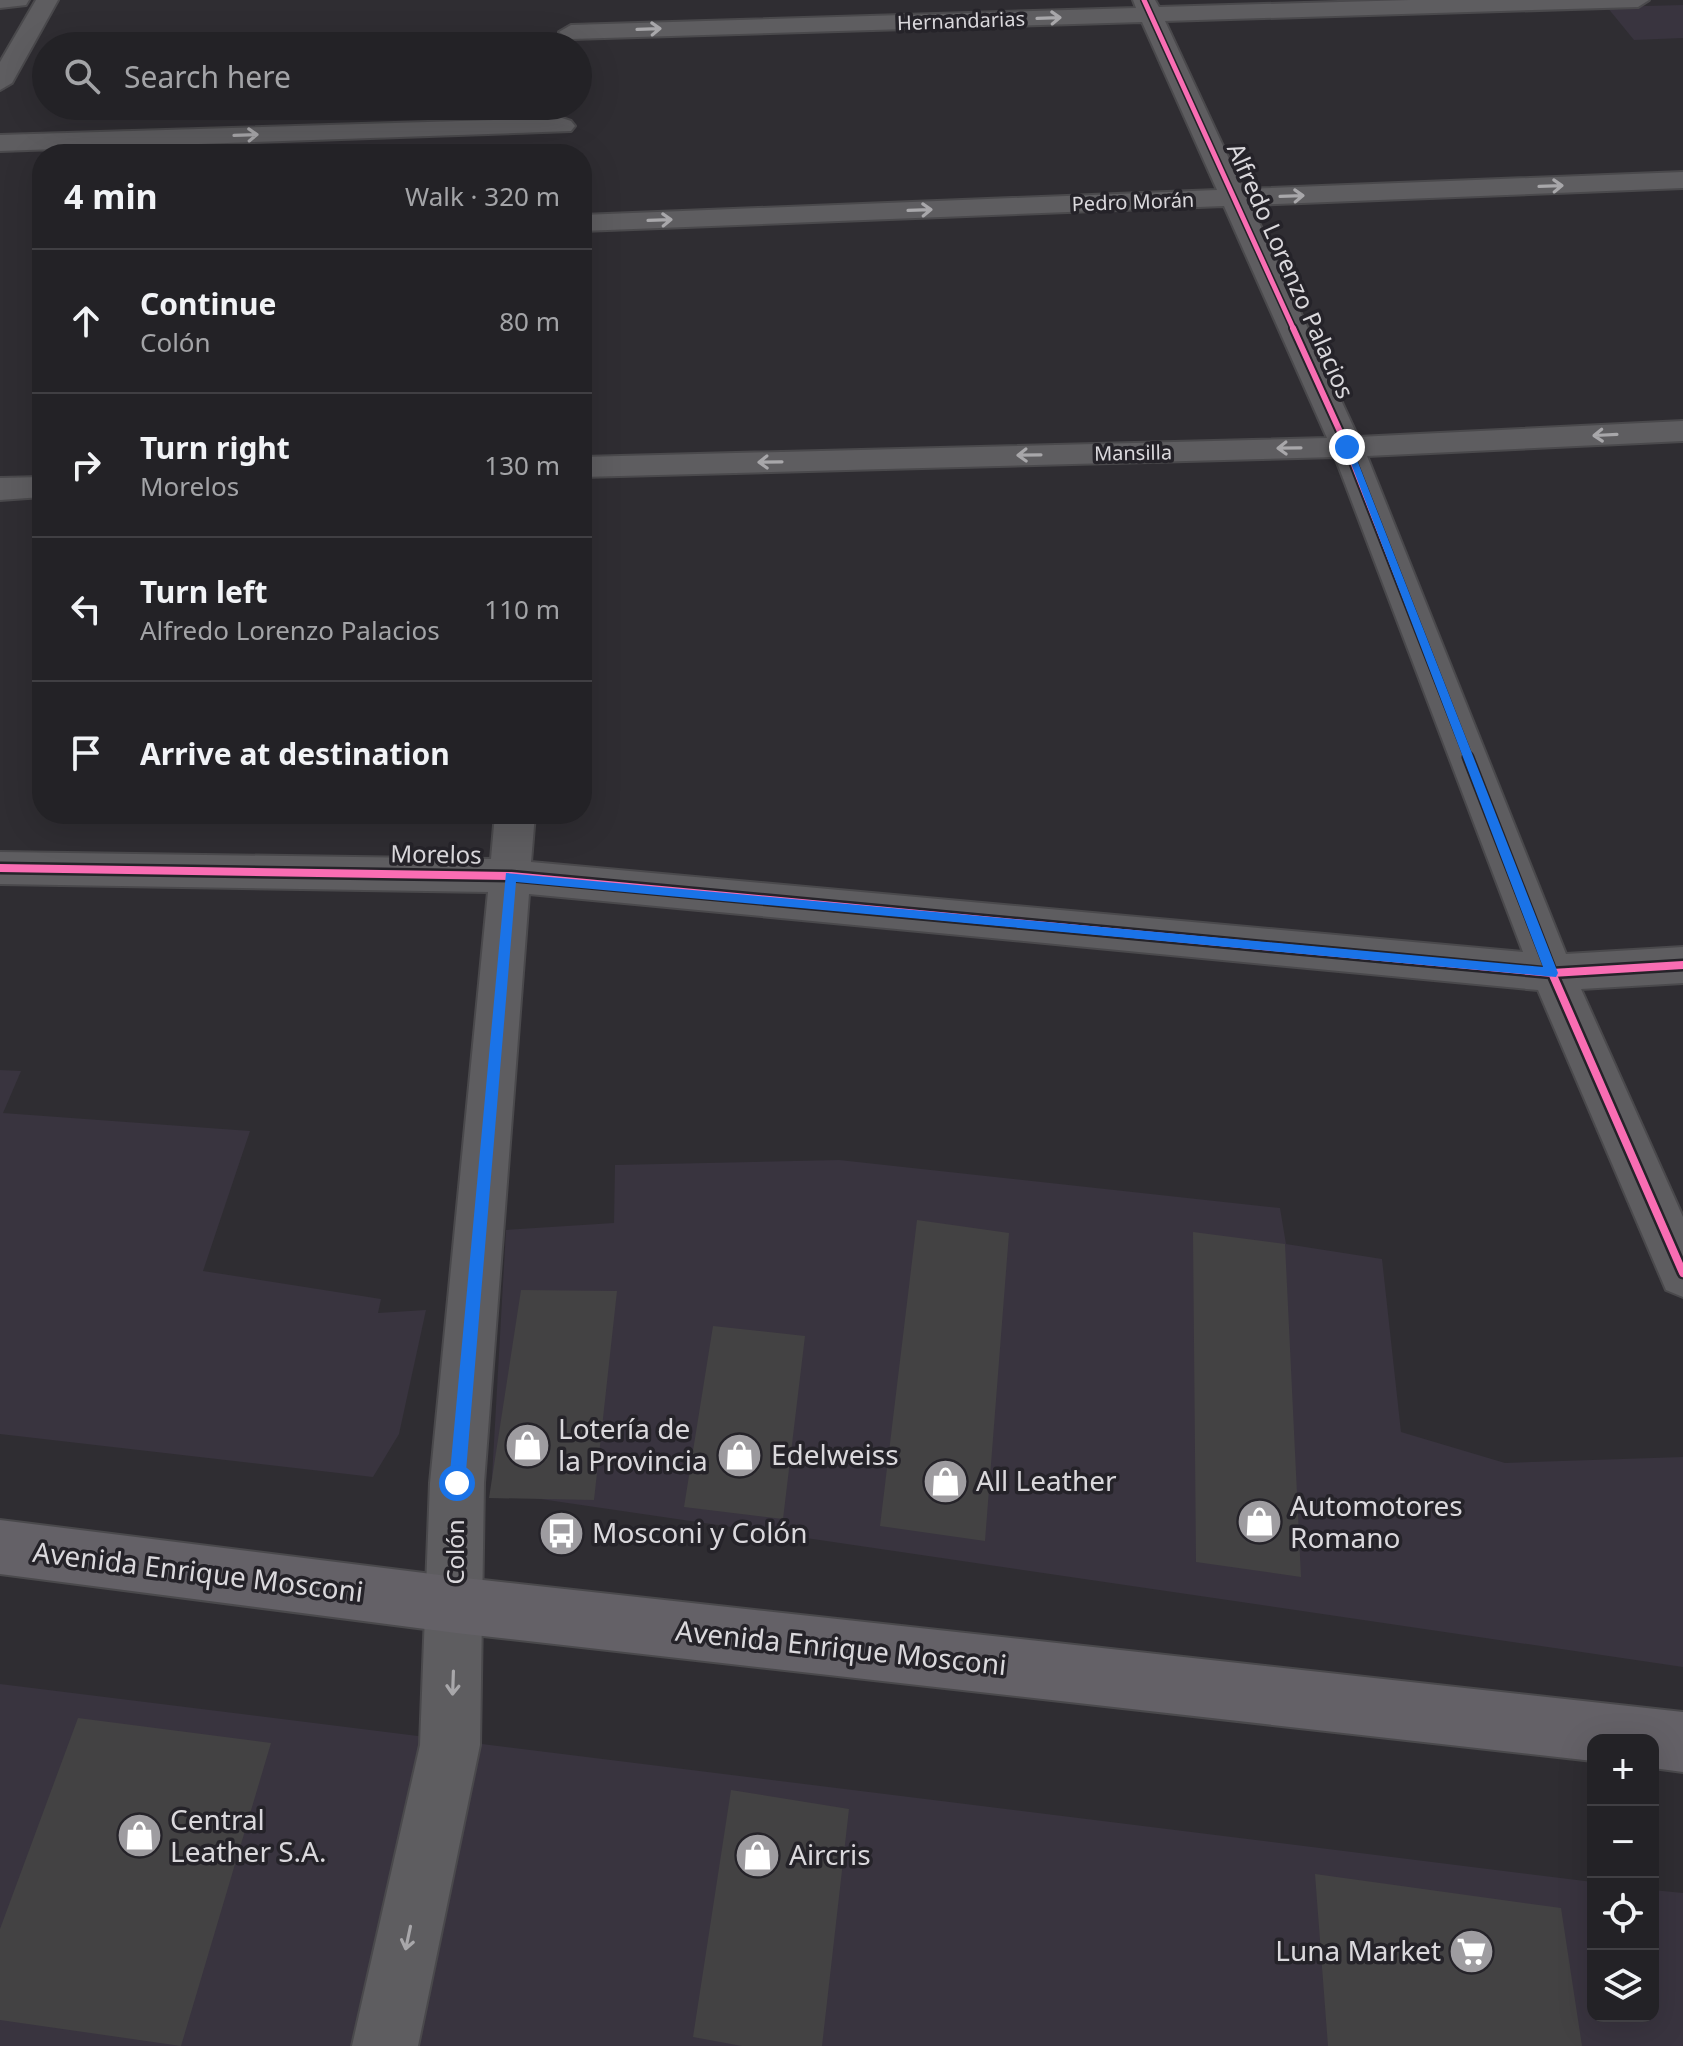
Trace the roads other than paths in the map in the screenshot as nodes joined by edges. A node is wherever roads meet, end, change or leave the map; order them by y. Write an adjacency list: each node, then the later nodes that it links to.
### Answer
1 (18, 0): 4 (street)
2 (47, 0): 9 (street)
3 (1638, 0): 5 (street, Hernandarias)
4 (0, 1)
5 (1452, 2): 6 (street, Hernandarias)
6 (1147, 8): 7 (street, Hernandarias, one-way to 6); 15 (street, Alfredo Lorenzo Palacios)
7 (871, 12): 8 (street, Hernandarias, one-way to 7)
8 (571, 31)
9 (0, 83)
10 (480, 120): 12 (street, one-way to 10)
11 (563, 120): 13 (street)
12 (0, 143)
13 (561, 144)
14 (1683, 180): 15 (street, Pedro Morán, one-way to 14)
15 (1237, 198): 16 (street, Pedro Morán, one-way to 15); 18 (street, Alfredo Lorenzo Palacios)
16 (592, 223)
17 (1683, 431): 18 (street, Mansilla, one-way to 18)
18 (1347, 447): 19 (street, Mansilla, one-way to 19); 26 (street, Alfredo Lorenzo Palacios)
19 (592, 467)
20 (32, 487): 21 (street)
21 (0, 489)
22 (514, 824): 24 (street, Colón)
23 (0, 868): 24 (street, Morelos)
24 (511, 876): 26 (street, Morelos); 29 (street, Colón)
25 (1683, 965): 26 (street, Morelos)
26 (1552, 973): 27 (street, Alfredo Lorenzo Palacios)
27 (1683, 1273)
28 (0, 1547): 29 (main road, Avenida Enrique Mosconi)
29 (456, 1605): 30 (main road, Avenida Enrique Mosconi); 31 (street, Colón, one-way to 31)
30 (1683, 1742)
31 (385, 2046)

